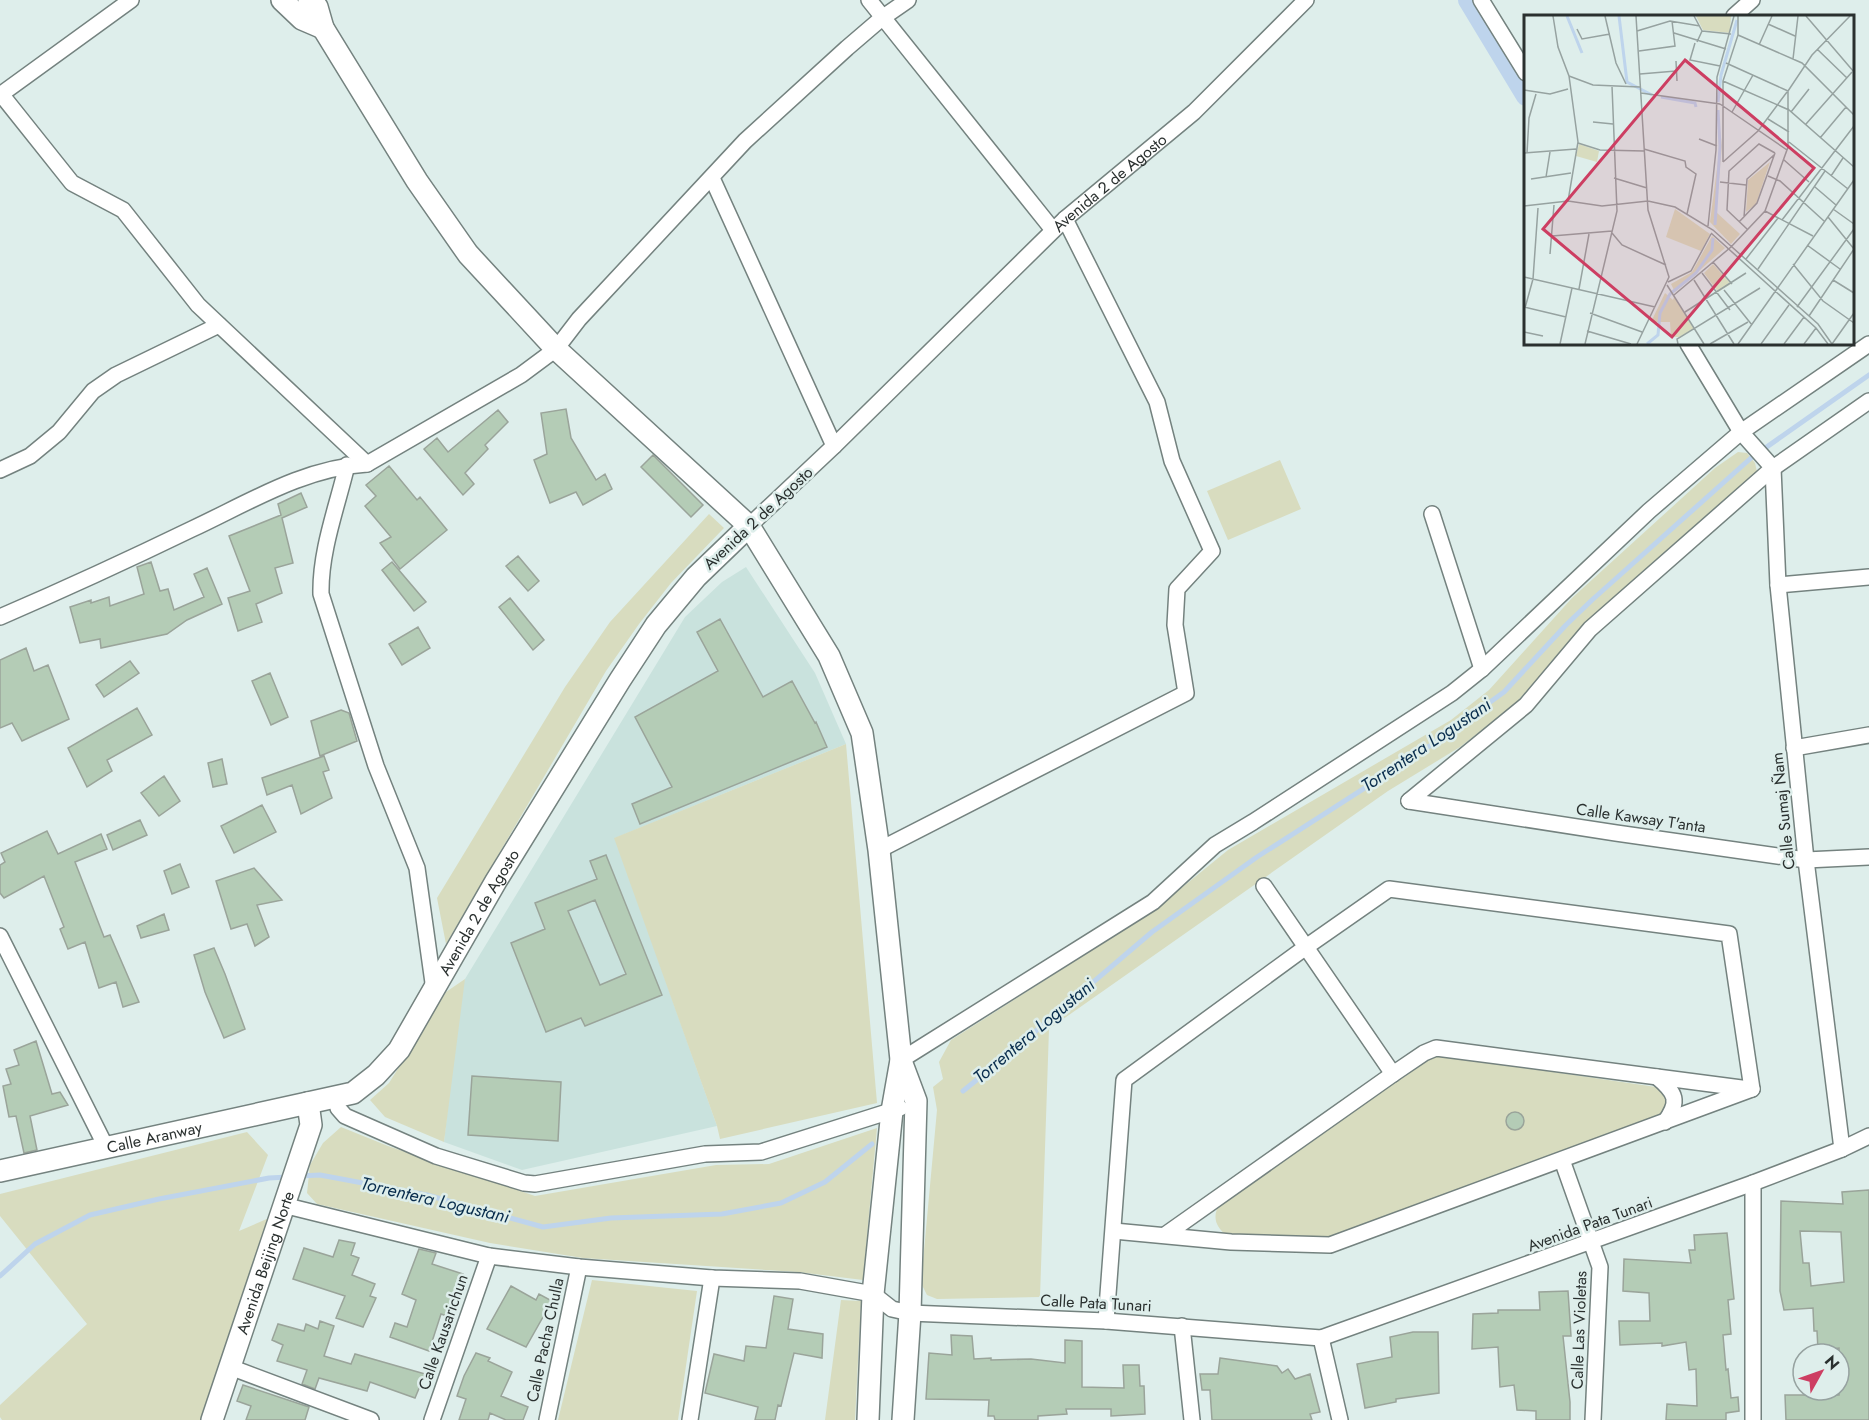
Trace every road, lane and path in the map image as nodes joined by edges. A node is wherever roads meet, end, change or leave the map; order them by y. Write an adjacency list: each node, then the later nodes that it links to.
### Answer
1 (131, 0): 12 (street)
2 (282, 0): 8 (main road)
3 (869, 0): 10 (street)
4 (908, 0): 10 (street)
5 (1306, 0): 14 (street, Avenida 2 de Agosto)
6 (1481, 0): 11 (street)
7 (1748, 1): 9 (street)
8 (314, 7): 19 (main road)
9 (1735, 15)
10 (882, 18): 13 (street); 15 (street)
11 (1524, 70)
12 (1, 94): 16 (street)
13 (712, 178): 19 (street); 22 (street)
14 (1065, 219): 15 (street, Avenida 2 de Agosto); 35 (street)
15 (1053, 230): 22 (street, Avenida 2 de Agosto)
16 (219, 325): 24 (street); 26 (street)
17 (1869, 344): 21 (street)
18 (1689, 345): 21 (street)
19 (556, 349): 24 (street); 28 (main road)
20 (1869, 401): 23 (street)
21 (1741, 432): 23 (street); 32 (street)
22 (834, 446): 28 (street, Avenida 2 de Agosto)
23 (1764, 458): 30 (street, Calle Sumaj Ñam); 37 (street, Calle Kawsay T'anta)
24 (366, 464): 25 (street)
25 (347, 465): 31 (street); 41 (street)
26 (0, 470)
27 (1432, 514): 32 (street)
28 (748, 526): 35 (main road); 41 (main road, Avenida 2 de Agosto)
29 (1869, 577): 30 (street)
30 (1778, 585): 34 (street, Calle Sumaj Ñam)
31 (0, 617)
32 (1482, 669): 42 (street)
33 (1869, 735): 34 (street)
34 (1794, 748): 37 (street, Calle Sumaj Ñam)
35 (879, 850): 42 (main road)
36 (1869, 856): 37 (street, Calle Kawsay T'anta)
37 (1806, 860): 53 (street, Calle Sumaj Ñam)
38 (1264, 886): 40 (street)
39 (0, 936): 52 (street)
40 (1306, 947): 43 (street); 45 (street); 58 (street)
41 (434, 990): 46 (main road, Avenida 2 de Agosto)
42 (901, 1060): 47 (main road); 49 (main road)
43 (1393, 1074): 44 (street); 59 (street)
44 (1657, 1077): 45 (street); 50 (street)
45 (1752, 1089): 50 (street)
46 (336, 1096): 48 (main road, Avenida 2 de Agosto); 49 (street)
47 (916, 1101): 49 (street); 65 (main road)
48 (308, 1103): 52 (main road, Calle Aranway); 57 (main road, Avenida Beijing Norte)
49 (892, 1111): 64 (main road)
50 (1665, 1122): 54 (street)
51 (1869, 1136): 53 (street, Avenida Pata Tunari)
52 (106, 1147): 55 (main road, Calle Aranway)
53 (1842, 1149): 56 (street, Avenida Pata Tunari)
54 (1562, 1160): 59 (street); 60 (street, Calle Las Violetas)
55 (0, 1171)
56 (1754, 1184): 60 (street, Avenida Pata Tunari); 80 (street)
57 (283, 1205): 61 (street); 69 (main road, Avenida Beijing Norte)
58 (1114, 1231): 59 (street); 66 (street)
59 (1165, 1235)
60 (1593, 1242): 68 (street, Avenida Pata Tunari); 79 (street, Calle Las Violetas)
61 (489, 1256): 62 (street); 72 (street, Calle Kausarichun)
62 (579, 1267): 63 (street); 73 (street, Calle Pacha Chulla)
63 (712, 1278): 64 (street); 74 (street)
64 (873, 1294): 65 (street, Calle Pata Tunari); 75 (main road)
65 (910, 1313): 66 (street, Calle Pata Tunari); 76 (main road)
66 (1106, 1321): 67 (street, Calle Pata Tunari)
67 (1182, 1326): 68 (street, Calle Pata Tunari); 77 (street)
68 (1321, 1338): 78 (street)
69 (230, 1367): 70 (main road, Avenida Beijing Norte); 71 (street)
70 (212, 1420)
71 (371, 1420)
72 (432, 1420)
73 (547, 1420)
74 (690, 1420)
75 (868, 1420)
76 (903, 1420)
77 (1192, 1420)
78 (1340, 1420)
79 (1593, 1420)
80 (1753, 1420)

